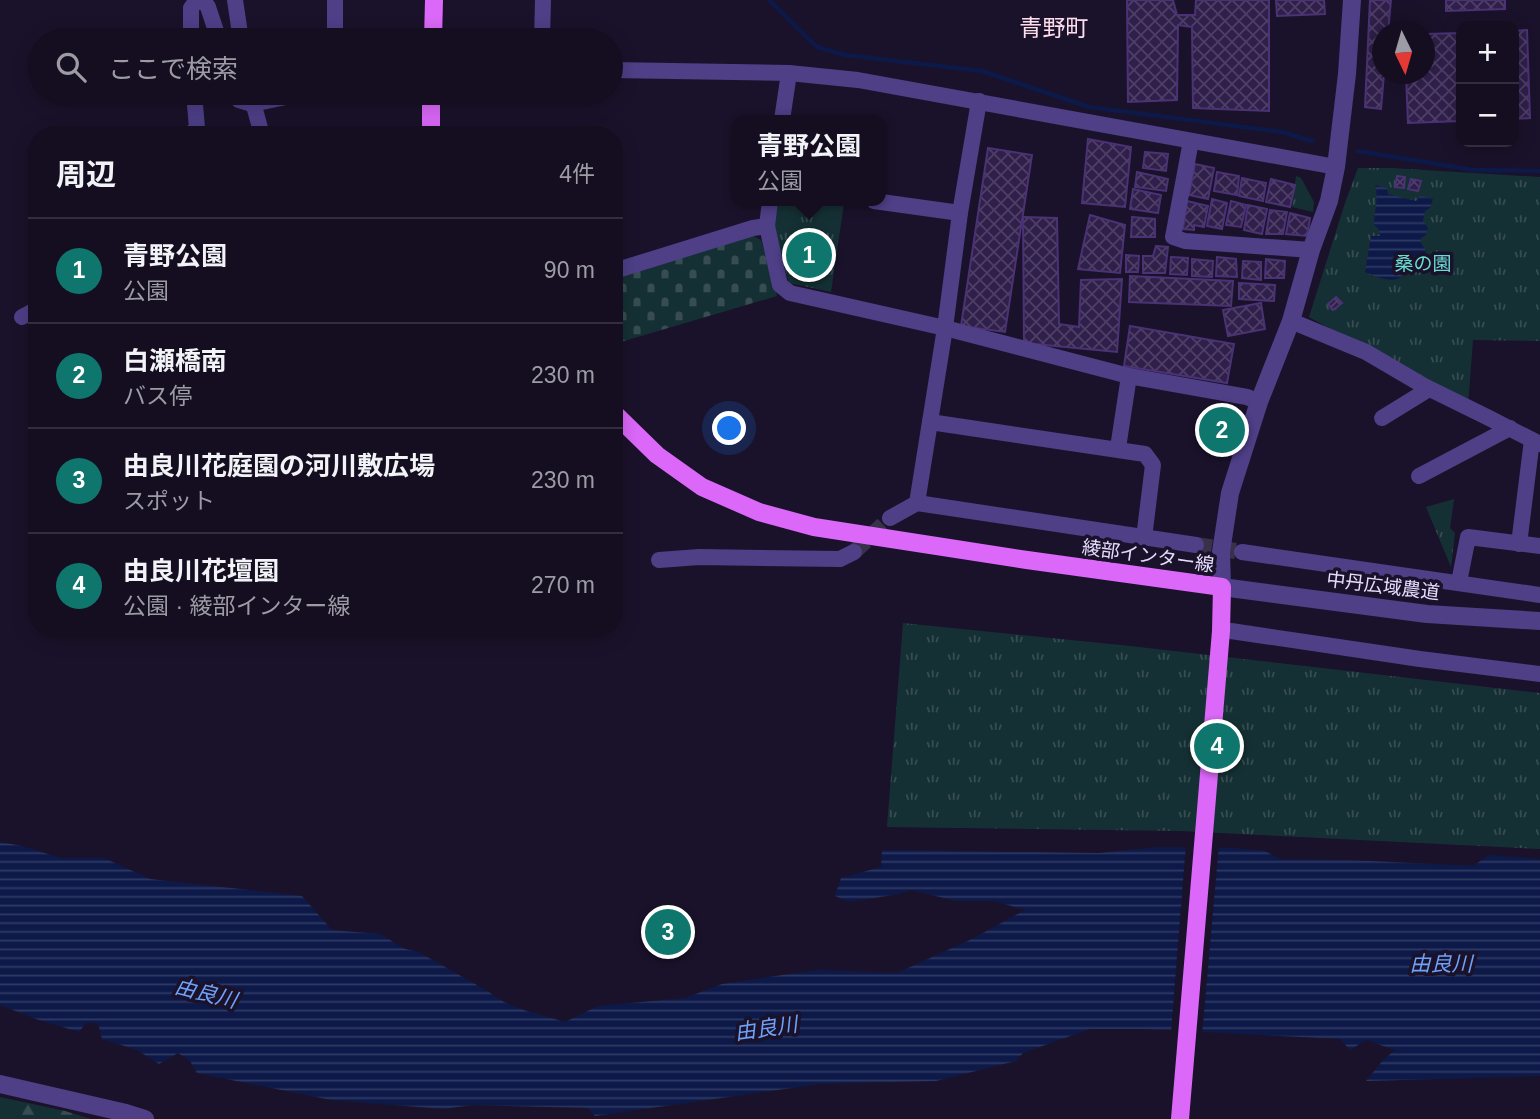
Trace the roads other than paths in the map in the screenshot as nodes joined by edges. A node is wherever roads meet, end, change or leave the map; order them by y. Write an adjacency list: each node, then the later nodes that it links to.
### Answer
1 (197, 0): 8 (street)
2 (203, 0): 9 (street)
3 (235, 0): 10 (street)
4 (335, 0): 11 (street)
5 (434, 0): 12 (main road)
6 (542, 0): 13 (street)
7 (1352, 0): 25 (street)
8 (191, 28)
9 (215, 28)
10 (239, 28)
11 (335, 28)
12 (433, 28)
13 (542, 28)
14 (623, 70): 15 (street)
15 (789, 73): 16 (street); 20 (street)
16 (979, 101): 24 (street); 28 (street)
17 (195, 105): 21 (street)
18 (253, 105): 22 (street)
19 (431, 105): 23 (main road)
20 (783, 115)
21 (197, 126)
22 (259, 126)
23 (431, 126)
24 (1191, 141): 25 (street); 30 (street)
25 (1336, 167): 30 (street)
26 (886, 203): 28 (street)
27 (769, 206): 29 (street)
28 (960, 213): 33 (street)
29 (767, 226): 31 (street); 33 (street)
30 (1311, 250): 32 (street)
31 (623, 268)
32 (1291, 321): 35 (street); 36 (street)
33 (945, 328): 34 (street); 39 (street)
34 (1129, 376): 36 (street); 42 (street)
35 (1429, 389): 37 (street); 40 (street)
36 (1259, 402): 54 (street)
37 (1382, 418)
38 (623, 422): 54 (main road, 綾部インター線)
39 (930, 422): 42 (street); 44 (street)
40 (1510, 428): 41 (street); 43 (street)
41 (1536, 442): 47 (street)
42 (1118, 448): 46 (street)
43 (1419, 476)
44 (917, 503): 45 (street); 46 (street)
45 (890, 519)
46 (1144, 538): 48 (street)
47 (1519, 544): 49 (street); 53 (street)
48 (1196, 545)
49 (1540, 546)
50 (854, 552): 52 (street)
51 (1242, 552): 53 (street)
52 (659, 560)
53 (1460, 582): 55 (street)
54 (1222, 587): 56 (street, 中丹広域農道); 57 (main road, 綾部インター線)
55 (1540, 595)
56 (1540, 621)
57 (1225, 637): 58 (street); 61 (main road, 綾部インター線)
58 (1540, 674)
59 (0, 1084): 60 (street)
60 (145, 1119)
61 (1180, 1119)

